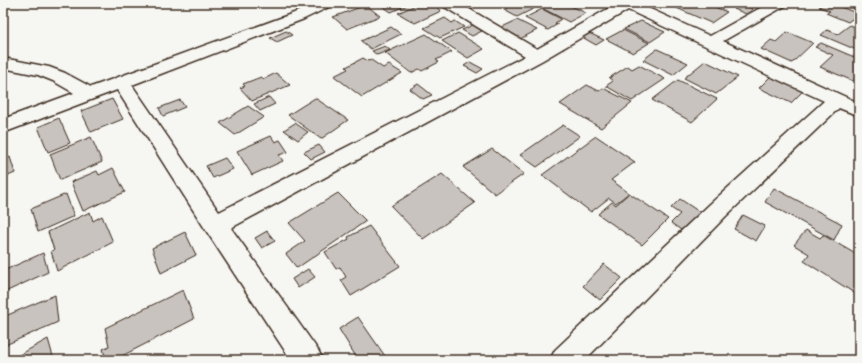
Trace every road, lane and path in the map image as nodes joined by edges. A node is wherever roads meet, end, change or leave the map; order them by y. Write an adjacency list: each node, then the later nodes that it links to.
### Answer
1 (326, 3): 8 (street)
2 (448, 3): 6 (street)
3 (626, 3): 5 (street); 6 (street)
4 (780, 3): 5 (street)
5 (710, 42): 10 (street)
6 (537, 56): 13 (street)
7 (3, 63): 9 (street)
8 (122, 83): 9 (street); 13 (street)
9 (90, 94): 12 (street)
10 (837, 100): 11 (street); 15 (street)
11 (859, 110)
12 (3, 126)
13 (215, 226): 14 (street)
14 (308, 360)
15 (565, 360)

